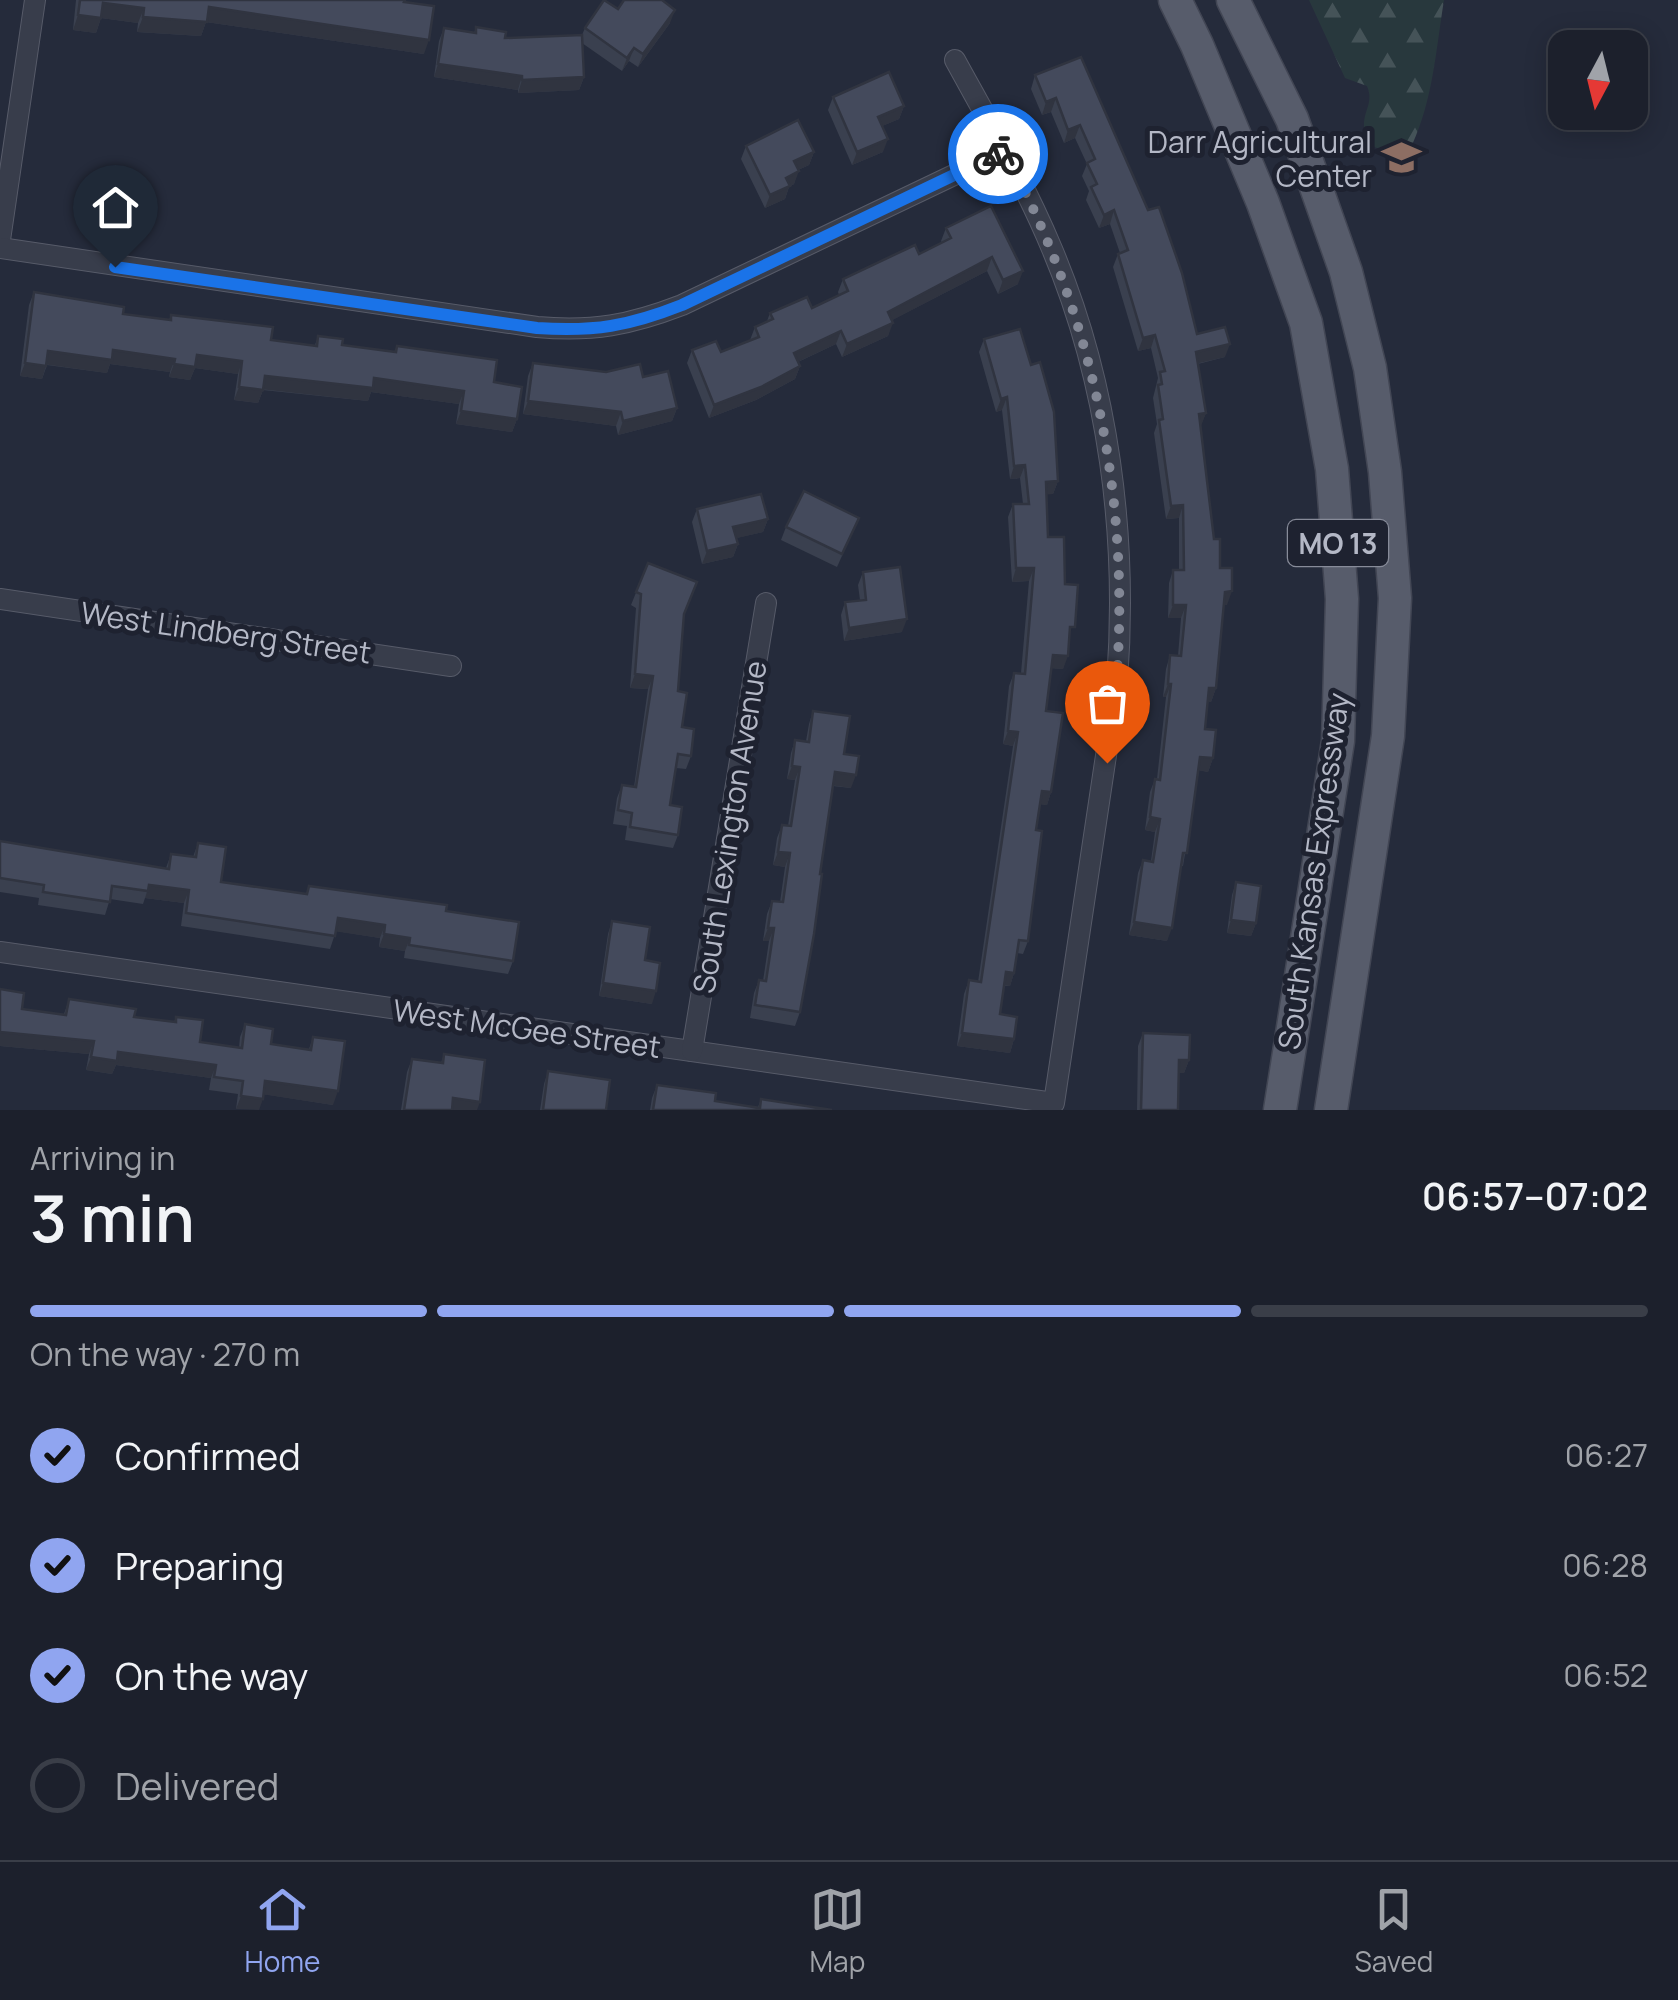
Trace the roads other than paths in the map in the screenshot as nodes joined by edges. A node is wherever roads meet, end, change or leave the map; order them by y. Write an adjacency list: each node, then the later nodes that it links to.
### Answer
1 (35, 0): 6 (street)
2 (1174, 0): 13 (main road, South Kansas Expressway / MO 13)
3 (1233, 0): 14 (main road, South Kansas Expressway / MO 13)
4 (955, 60): 5 (street)
5 (1004, 151): 7 (street); 12 (street, West McGee Street)
6 (0, 240)
7 (0, 248)
8 (0, 599): 10 (street, West Lindberg Street)
9 (766, 603): 12 (street, South Lexington Avenue)
10 (451, 666)
11 (0, 952): 12 (street, West McGee Street)
12 (692, 1052)
13 (1280, 1110)
14 (1331, 1110)

